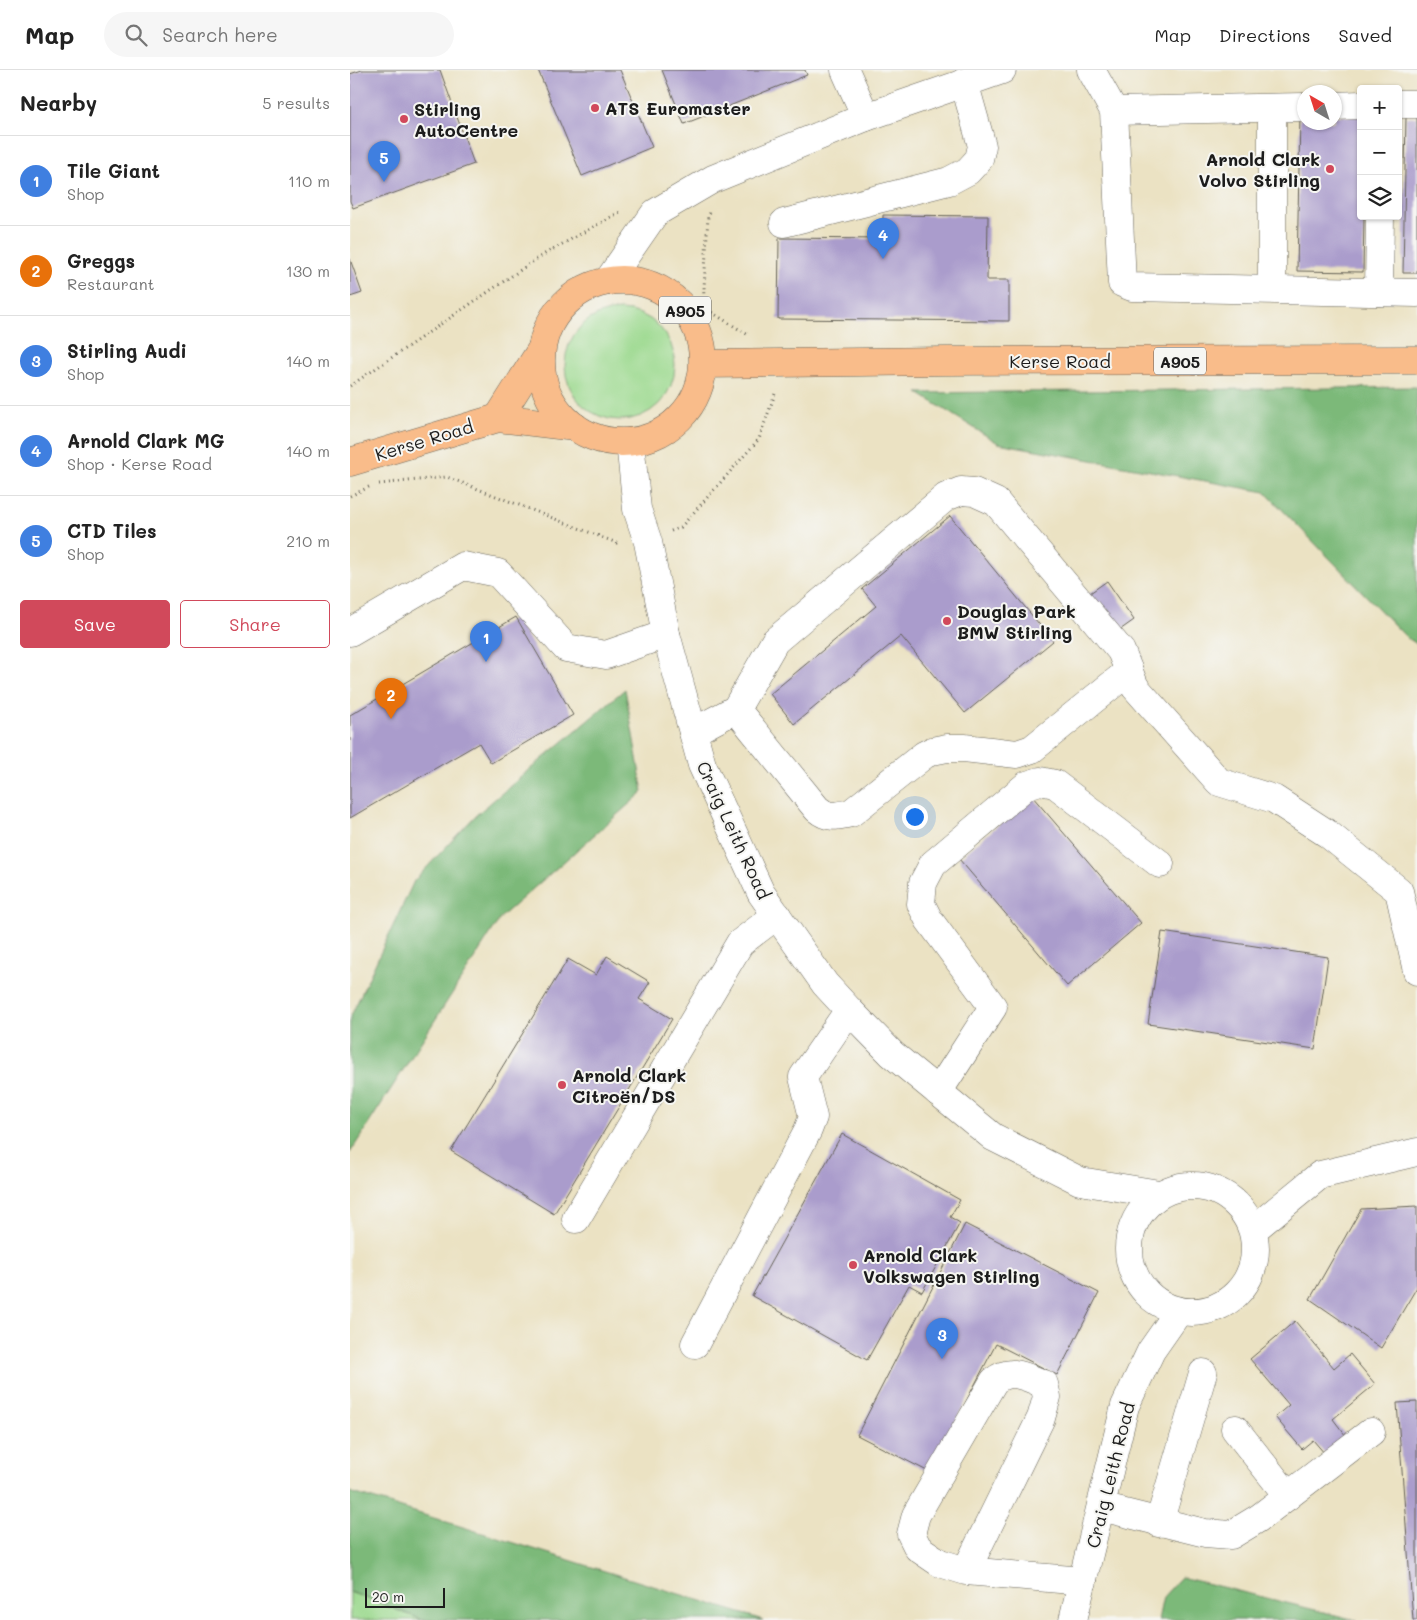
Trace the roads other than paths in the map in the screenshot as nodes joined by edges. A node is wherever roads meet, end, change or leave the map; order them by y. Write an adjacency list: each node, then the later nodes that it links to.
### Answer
1 (845, 70): 12 (street)
2 (1002, 70): 4 (street)
3 (1091, 70): 11 (street)
4 (964, 82): 12 (street); 14 (street)
5 (1402, 104): 6 (street)
6 (1417, 104)
7 (1357, 105): 8 (street)
8 (1342, 106)
9 (1297, 107): 10 (street)
10 (1272, 108): 11 (street); 16 (street)
11 (1114, 111): 16 (street)
12 (866, 117): 15 (street)
13 (1380, 220): 17 (street)
14 (784, 224)
15 (608, 281): 19 (main road, A905); 21 (main road, A905)
16 (1272, 289): 17 (street)
17 (1379, 292): 18 (street)
18 (1417, 293)
19 (541, 350): 22 (main road, A905); 23 (main road, A905)
20 (1417, 360): 21 (main road, Kerse Road / A905)
21 (704, 364): 24 (main road, A905)
22 (498, 418): 23 (main road, Kerse Road / A905); 25 (main road, Kerse Road / A905)
23 (575, 428): 24 (main road, A905)
24 (630, 442): 27 (street, Craig Leith Road)
25 (350, 462)
26 (350, 632): 27 (street)
27 (666, 634): 30 (street, Craig Leith Road)
28 (1129, 671): 29 (street); 29 (street); 33 (street)
29 (736, 709): 30 (street)
30 (693, 732): 32 (street, Craig Leith Road)
31 (1160, 864): 36 (street)
32 (776, 915): 35 (street, Craig Leith Road); 39 (street)
33 (1412, 930): 34 (street)
34 (1417, 971)
35 (849, 1010): 36 (street, Craig Leith Road); 42 (street)
36 (938, 1092): 38 (street, Craig Leith Road)
37 (1417, 1152): 40 (street)
38 (1159, 1194): 40 (street); 41 (street)
39 (576, 1219)
40 (1253, 1230): 41 (street)
41 (1179, 1311): 47 (street, Craig Leith Road)
42 (695, 1344)
43 (1203, 1373): 48 (street)
44 (1235, 1429): 46 (street)
45 (1370, 1432): 46 (street)
46 (1288, 1496): 48 (street)
47 (1101, 1507): 48 (street); 50 (street, Craig Leith Road)
48 (1159, 1523)
49 (966, 1572): 49 (street); 50 (street)
50 (1083, 1581): 51 (street, Craig Leith Road)
51 (1073, 1620)

